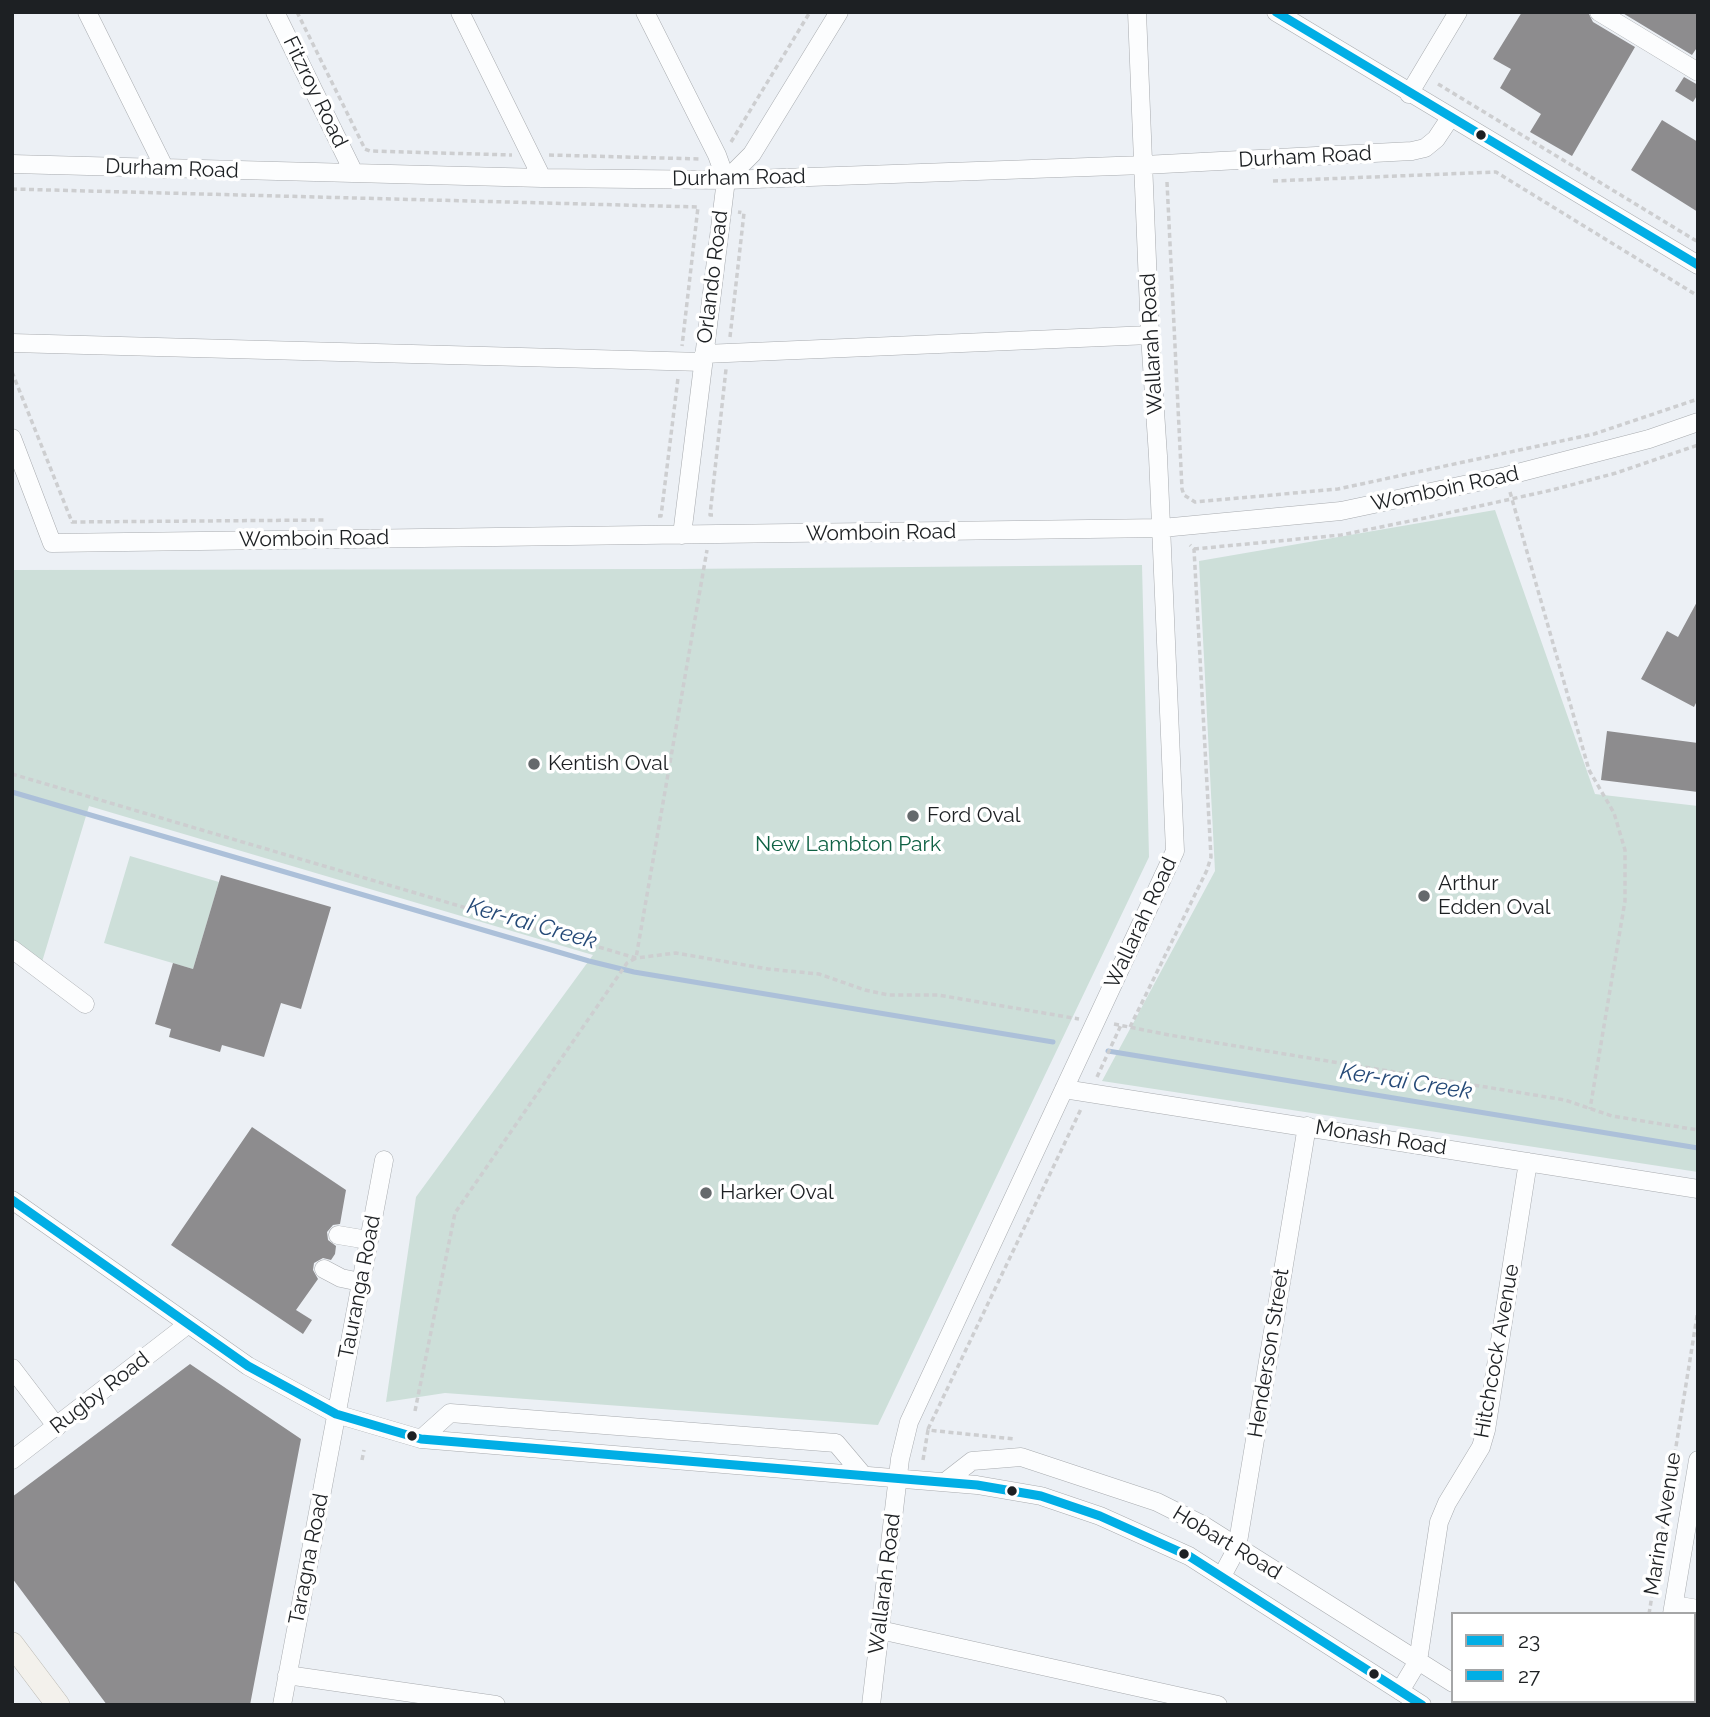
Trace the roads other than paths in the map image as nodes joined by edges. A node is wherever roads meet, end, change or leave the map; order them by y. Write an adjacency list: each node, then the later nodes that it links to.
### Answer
1 (87, 12): 15 (street)
2 (275, 12): 16 (street, Fitzroy Road)
3 (460, 12): 17 (street)
4 (645, 12): 18 (street)
5 (1137, 12): 14 (street, Wallarah Road)
6 (1276, 12): 11 (street)
7 (1458, 12): 11 (street)
8 (1599, 12): 10 (street)
9 (834, 15): 18 (street, Orlando Road)
10 (1698, 72)
11 (1409, 94): 12 (street)
12 (1450, 118): 14 (street, Durham Road); 19 (street)
13 (12, 164): 15 (street, Durham Road)
14 (1144, 165): 18 (street, Durham Road); 20 (street, Wallarah Road)
15 (165, 169): 16 (street, Durham Road)
16 (355, 173): 17 (street, Durham Road)
17 (542, 178): 18 (street, Durham Road)
18 (726, 180): 22 (street, Orlando Road)
19 (1698, 265)
20 (1150, 335): 22 (street); 25 (street, Wallarah Road)
21 (12, 343): 22 (street)
22 (703, 358): 26 (street, Orlando Road)
23 (1698, 422): 25 (street, Womboin Road)
24 (12, 438): 26 (street, Womboin Road)
25 (1162, 528): 26 (street, Womboin Road); 29 (street, Wallarah Road)
26 (682, 535)
27 (12, 949): 28 (street)
28 (85, 1004)
29 (1064, 1089): 30 (street, Monash Road); 47 (street, Wallarah Road)
30 (1307, 1126): 32 (street, Monash Road); 49 (street, Henderson Street)
31 (384, 1160): 36 (street, Tauranga Road)
32 (1528, 1162): 33 (street, Monash Road); 55 (street, Hitchcock Avenue)
33 (1698, 1189)
34 (12, 1200): 39 (street, Hobart Road)
35 (338, 1234): 36 (street)
36 (368, 1240): 38 (street, Tauranga Road)
37 (324, 1269): 38 (street)
38 (360, 1282): 41 (street, Tauranga Road)
39 (187, 1325): 41 (street, Hobart Road); 42 (street, Rugby Road)
40 (12, 1367): 42 (street)
41 (336, 1414): 43 (street, Hobart Road); 56 (street, Taragna Road)
42 (57, 1427): 44 (street, Rugby Road)
43 (421, 1439): 46 (street, Hobart Road); 46 (street)
44 (12, 1460)
45 (1698, 1460): 51 (street, Marina Avenue)
46 (863, 1475): 47 (street, Hobart Road)
47 (898, 1478): 48 (street, Hobart Road); 53 (street, Wallarah Road)
48 (945, 1482): 49 (street, Hobart Road); 50 (street, Hobart Road)
49 (1237, 1548): 50 (street, Henderson Street); 55 (street, Hobart Road)
50 (1222, 1576): 58 (street, Hobart Road)
51 (1673, 1609): 52 (street)
52 (1698, 1609)
53 (880, 1630): 63 (street, Wallarah Road); 64 (street)
54 (12, 1644): 60 (main road)
55 (1418, 1661): 57 (street, Hobart Road); 58 (street, Hitchcock Avenue)
56 (287, 1675): 61 (street, Taragna Road); 62 (street)
57 (1451, 1682)
58 (1400, 1691): 59 (street, Hobart Road)
59 (1418, 1704)
60 (58, 1705)
61 (282, 1705)
62 (496, 1705)
63 (871, 1705)
64 (1217, 1705)

